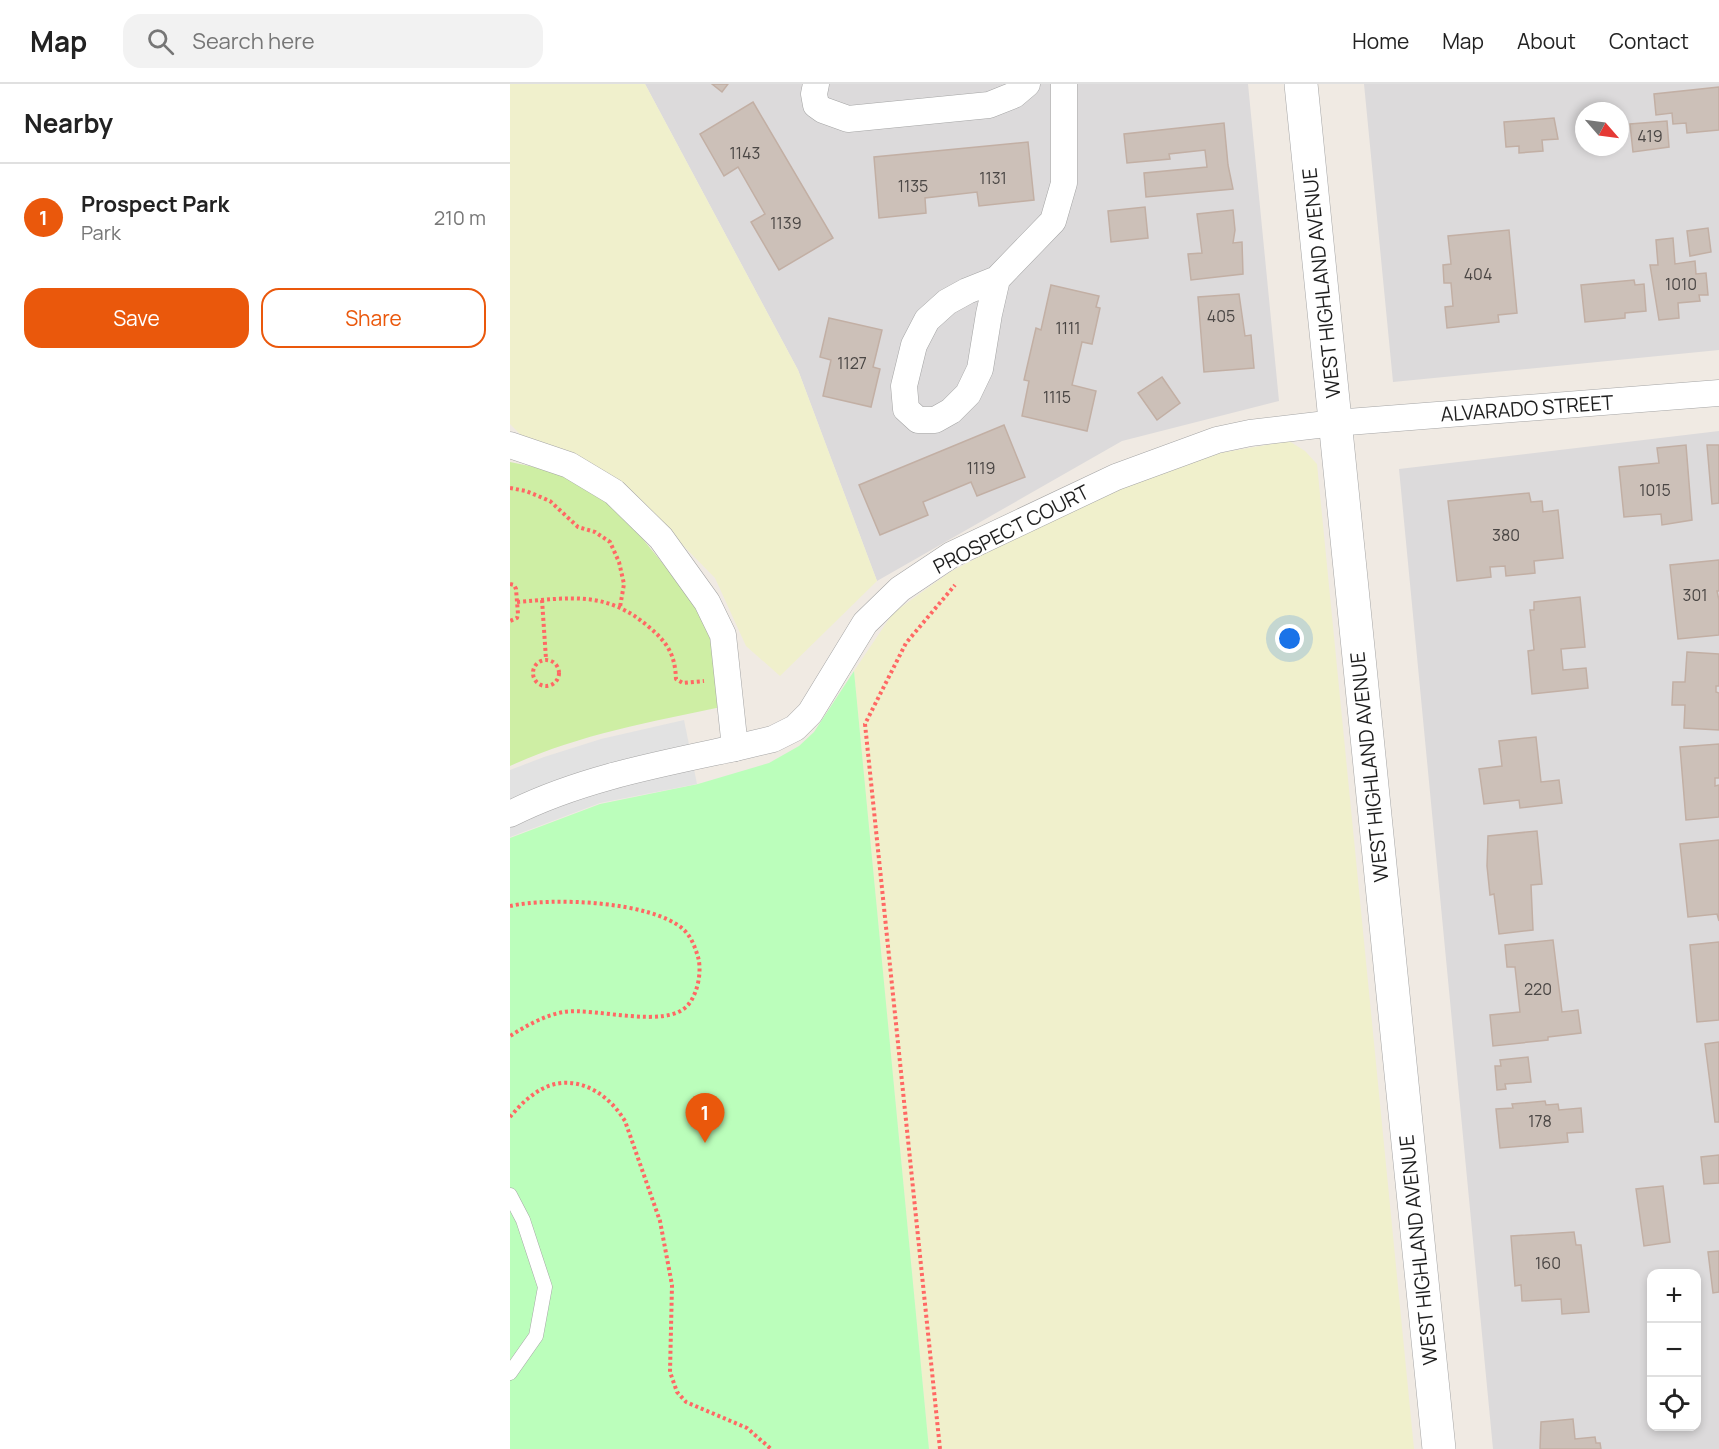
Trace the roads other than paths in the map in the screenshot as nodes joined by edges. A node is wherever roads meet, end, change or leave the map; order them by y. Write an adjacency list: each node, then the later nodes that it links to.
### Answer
1 (816, 84): 2 (street)
2 (1027, 84)
3 (1063, 84): 5 (street)
4 (1301, 84): 7 (street, WEST HIGHLAND AVENUE)
5 (997, 279): 5 (street)
6 (1719, 393): 7 (street, ALVARADO STREET)
7 (1335, 423): 9 (street, PROSPECT COURT); 13 (street, WEST HIGHLAND AVENUE)
8 (510, 445): 9 (street)
9 (735, 748): 10 (street, PROSPECT COURT)
10 (510, 814)
11 (510, 1195): 12 (lane)
12 (510, 1373)
13 (1438, 1449)

